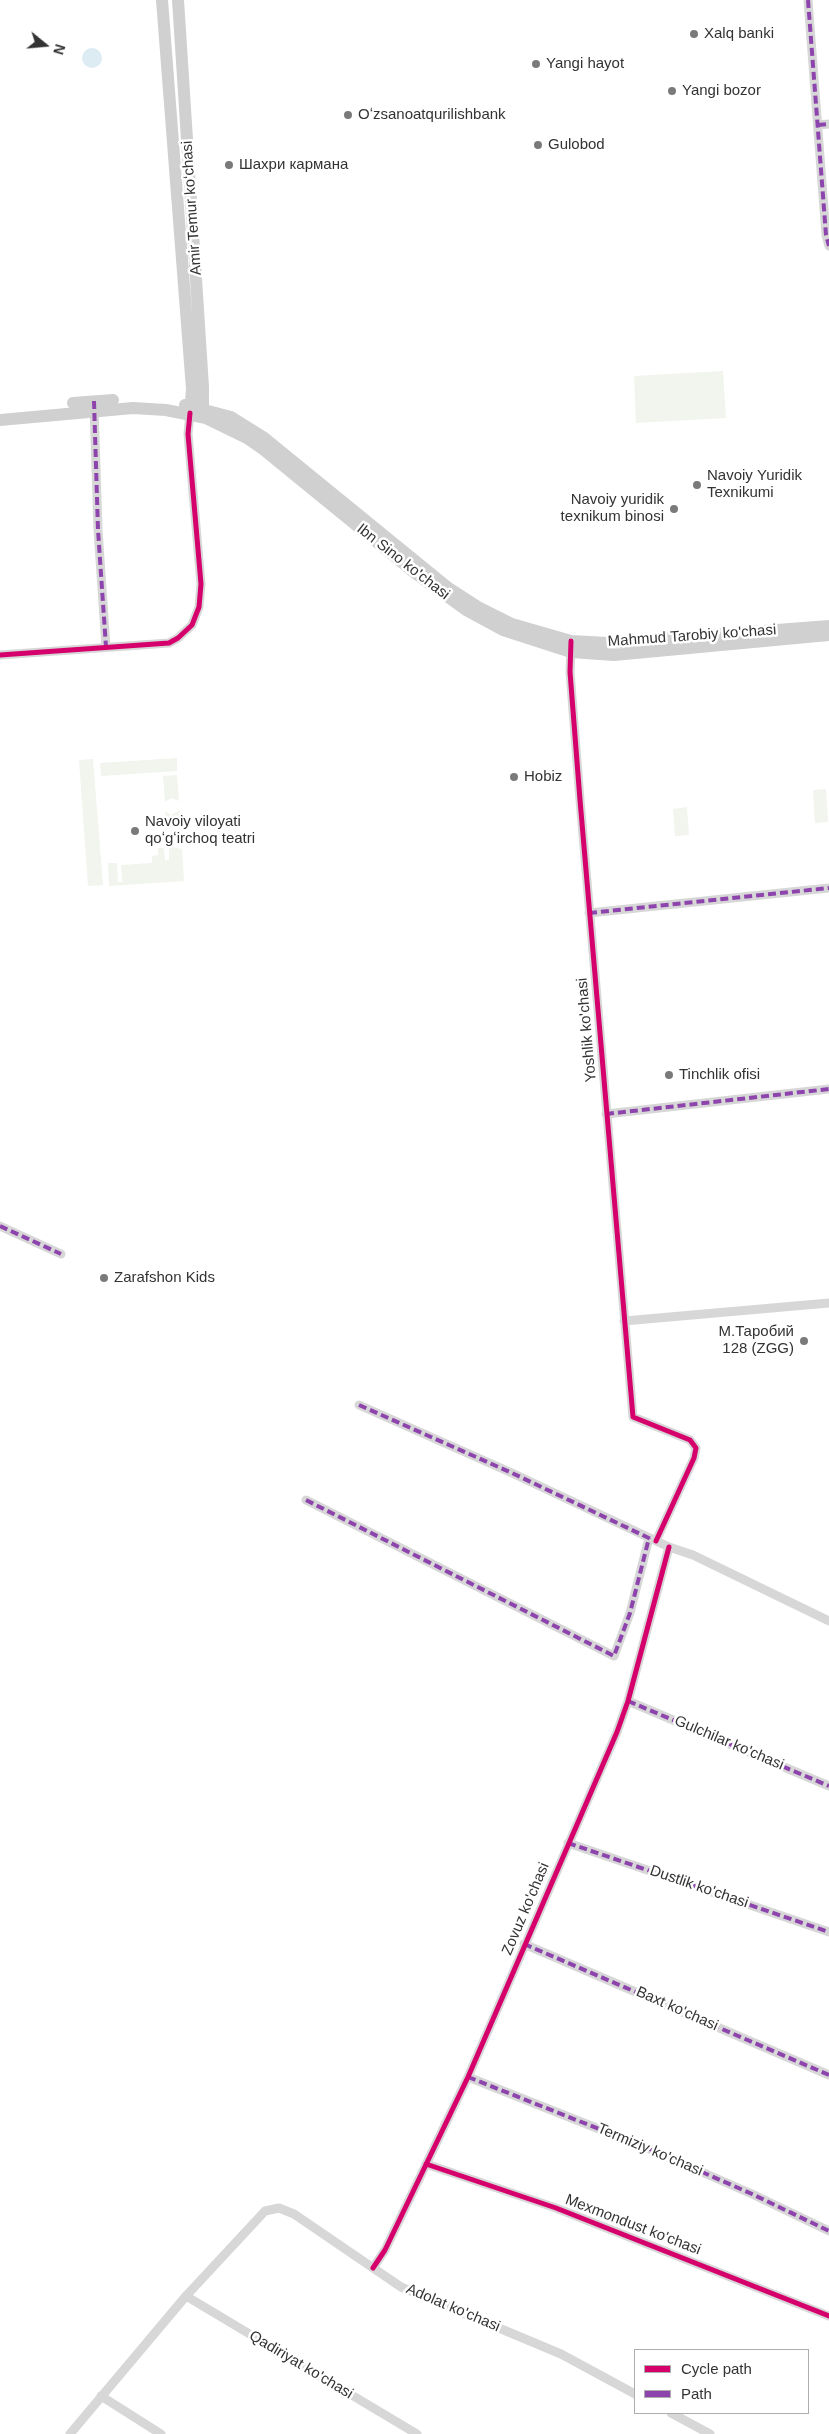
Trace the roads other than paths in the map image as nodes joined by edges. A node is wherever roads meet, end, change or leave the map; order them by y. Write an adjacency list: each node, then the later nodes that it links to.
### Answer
1 (162, 0): 8 (main road, Amir Temur ko‘chasi)
2 (178, 0): 8 (main road, Amir Temur ko‘chasi)
3 (808, 0): 5 (street)
4 (829, 124): 5 (street)
5 (818, 125): 6 (street)
6 (829, 246)
7 (94, 405): 8 (main road, Mahmud Tarobiy ko'chasi); 9 (main road, Mahmud Tarobiy ko'chasi); 10 (main road); 14 (street)
8 (197, 411): 13 (main road, Mahmud Tarobiy ko'chasi); 14 (street)
9 (0, 412)
10 (0, 420)
11 (829, 626): 13 (main road, Mahmud Tarobiy ko'chasi)
12 (829, 635): 13 (main road)
13 (571, 646): 17 (street, Yoshlik ko'chasi)
14 (106, 647): 15 (street)
15 (0, 655)
16 (829, 888): 17 (street)
17 (589, 912): 19 (street, Yoshlik ko'chasi)
18 (829, 1089): 19 (street)
19 (606, 1114): 23 (street, Yoshlik ko'chasi)
20 (0, 1226): 21 (street)
21 (62, 1254)
22 (829, 1303): 23 (street)
23 (624, 1322): 26 (street, Yoshlik ko'chasi)
24 (359, 1405): 26 (street)
25 (306, 1500): 26 (street)
26 (653, 1540): 27 (street)
27 (669, 1547): 28 (street); 29 (street, Zovuz ko'chasi)
28 (829, 1621)
29 (628, 1701): 30 (street, Gulchilar ko'chasi); 31 (street, Zovuz ko'chasi)
30 (829, 1786)
31 (568, 1843): 32 (street, Dustlik ko'chasi); 33 (street, Zovuz ko'chasi)
32 (829, 1932)
33 (524, 1944): 34 (street, Baxt ko'chasi); 35 (street, Zovuz ko'chasi)
34 (829, 2075)
35 (468, 2077): 36 (street, Zovuz ko'chasi); 37 (street, Termiziy ko'chasi)
36 (426, 2164): 38 (street, Zovuz ko'chasi); 40 (street, Mexmondust ko'chasi)
37 (829, 2232)
38 (373, 2268): 39 (street, Adolat ko'chasi); 41 (street, Adolat ko'chasi)
39 (186, 2296): 42 (street); 46 (street, Qadiriyat ko'chasi)
40 (829, 2316)
41 (634, 2393)
42 (101, 2396): 44 (street); 45 (street)
43 (673, 2414): 47 (street)
44 (70, 2434)
45 (161, 2434)
46 (417, 2434)
47 (710, 2434)

